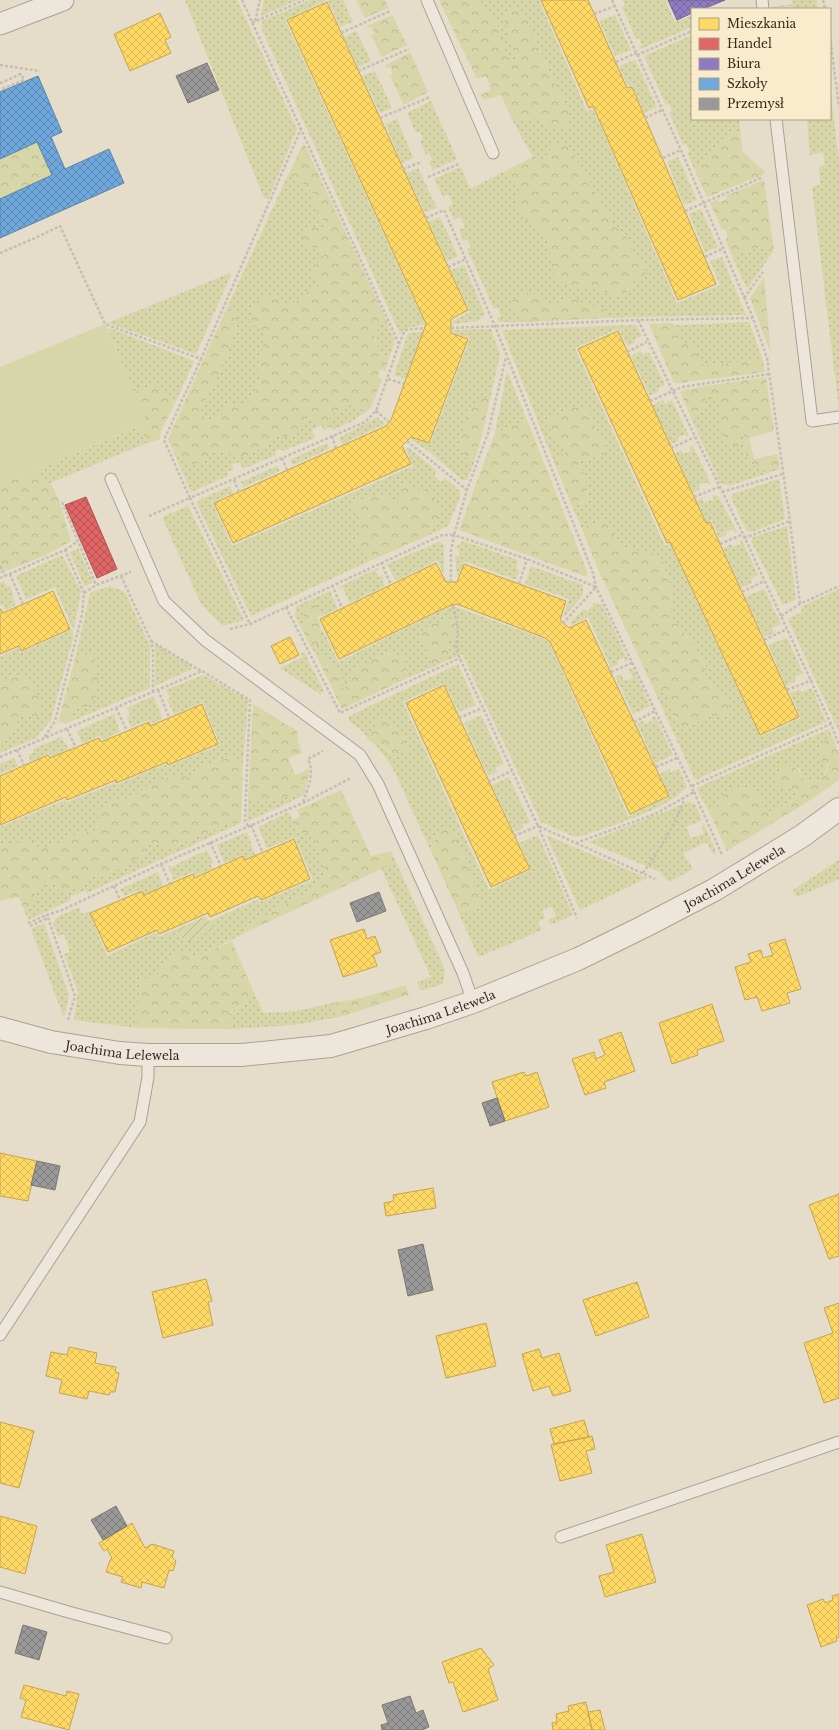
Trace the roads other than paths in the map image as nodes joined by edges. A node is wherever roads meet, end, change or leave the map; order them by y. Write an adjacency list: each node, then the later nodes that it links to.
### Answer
1 (63, 0): 3 (street)
2 (427, 0): 5 (lane)
3 (0, 24)
4 (776, 120): 6 (lane)
5 (493, 153)
6 (839, 417)
7 (111, 479): 9 (lane)
8 (839, 809): 9 (street, Joachima Lelewela)
9 (473, 1002): 11 (street, Joachima Lelewela)
10 (0, 1028): 11 (street, Joachima Lelewela)
11 (148, 1055): 12 (lane)
12 (0, 1334)
13 (839, 1442): 14 (lane)
14 (561, 1537)
15 (0, 1592): 16 (lane)
16 (166, 1638)

